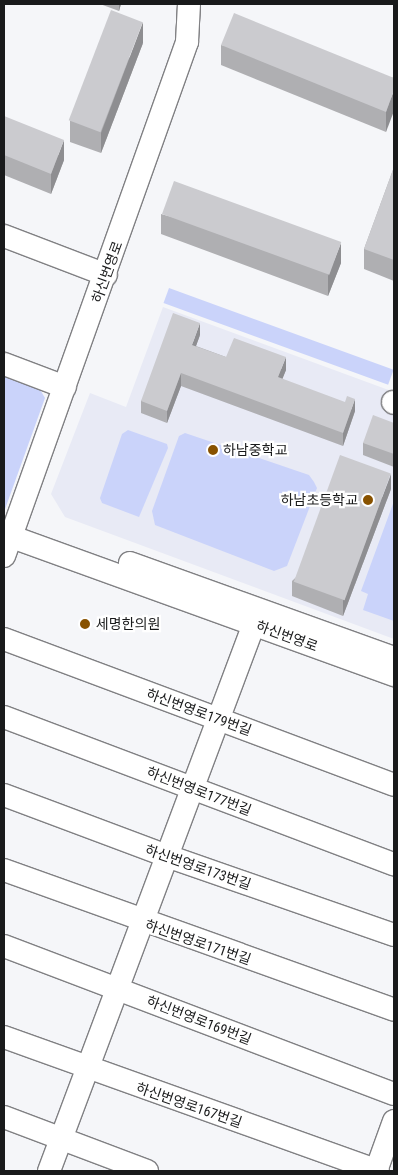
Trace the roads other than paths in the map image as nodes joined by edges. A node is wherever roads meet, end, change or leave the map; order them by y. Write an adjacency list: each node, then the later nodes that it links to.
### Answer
1 (189, 4): 3 (street, 하신번영로)
2 (4, 236): 3 (street)
3 (106, 274): 5 (street, 하신번영로)
4 (4, 364): 5 (street)
5 (65, 387): 6 (street, 하신번영로)
6 (6, 542): 7 (street, 하신번영로); 9 (street, 하신번영로)
7 (254, 624): 10 (street, 하신번영로); 12 (street)
8 (4, 639): 12 (street, 하신번영로179번길)
9 (394, 658)
10 (394, 676)
11 (4, 717): 14 (street, 하신번영로177번길)
12 (218, 719): 13 (street, 하신번영로179번길); 14 (street)
13 (394, 785)
14 (192, 788): 16 (street); 17 (street, 하신번영로177번길)
15 (4, 795): 16 (street, 하신번영로173번길)
16 (167, 856): 19 (street); 20 (street, 하신번영로173번길)
17 (394, 864)
18 (4, 870): 19 (street, 하신번영로171번길)
19 (142, 922): 22 (street); 23 (street, 하신번영로171번길)
20 (394, 935)
21 (4, 946): 22 (street, 하신번영로169번길)
22 (117, 989): 25 (street); 26 (street, 하신번영로169번길)
23 (394, 1010)
24 (4, 1037): 25 (street, 하신번영로167번길)
25 (87, 1070): 29 (street); 32 (street, 하신번영로167번길)
26 (394, 1094)
27 (4, 1117): 29 (street)
28 (394, 1121): 32 (street)
29 (61, 1139): 30 (street); 31 (street)
30 (49, 1171)
31 (147, 1171)
32 (377, 1171)

